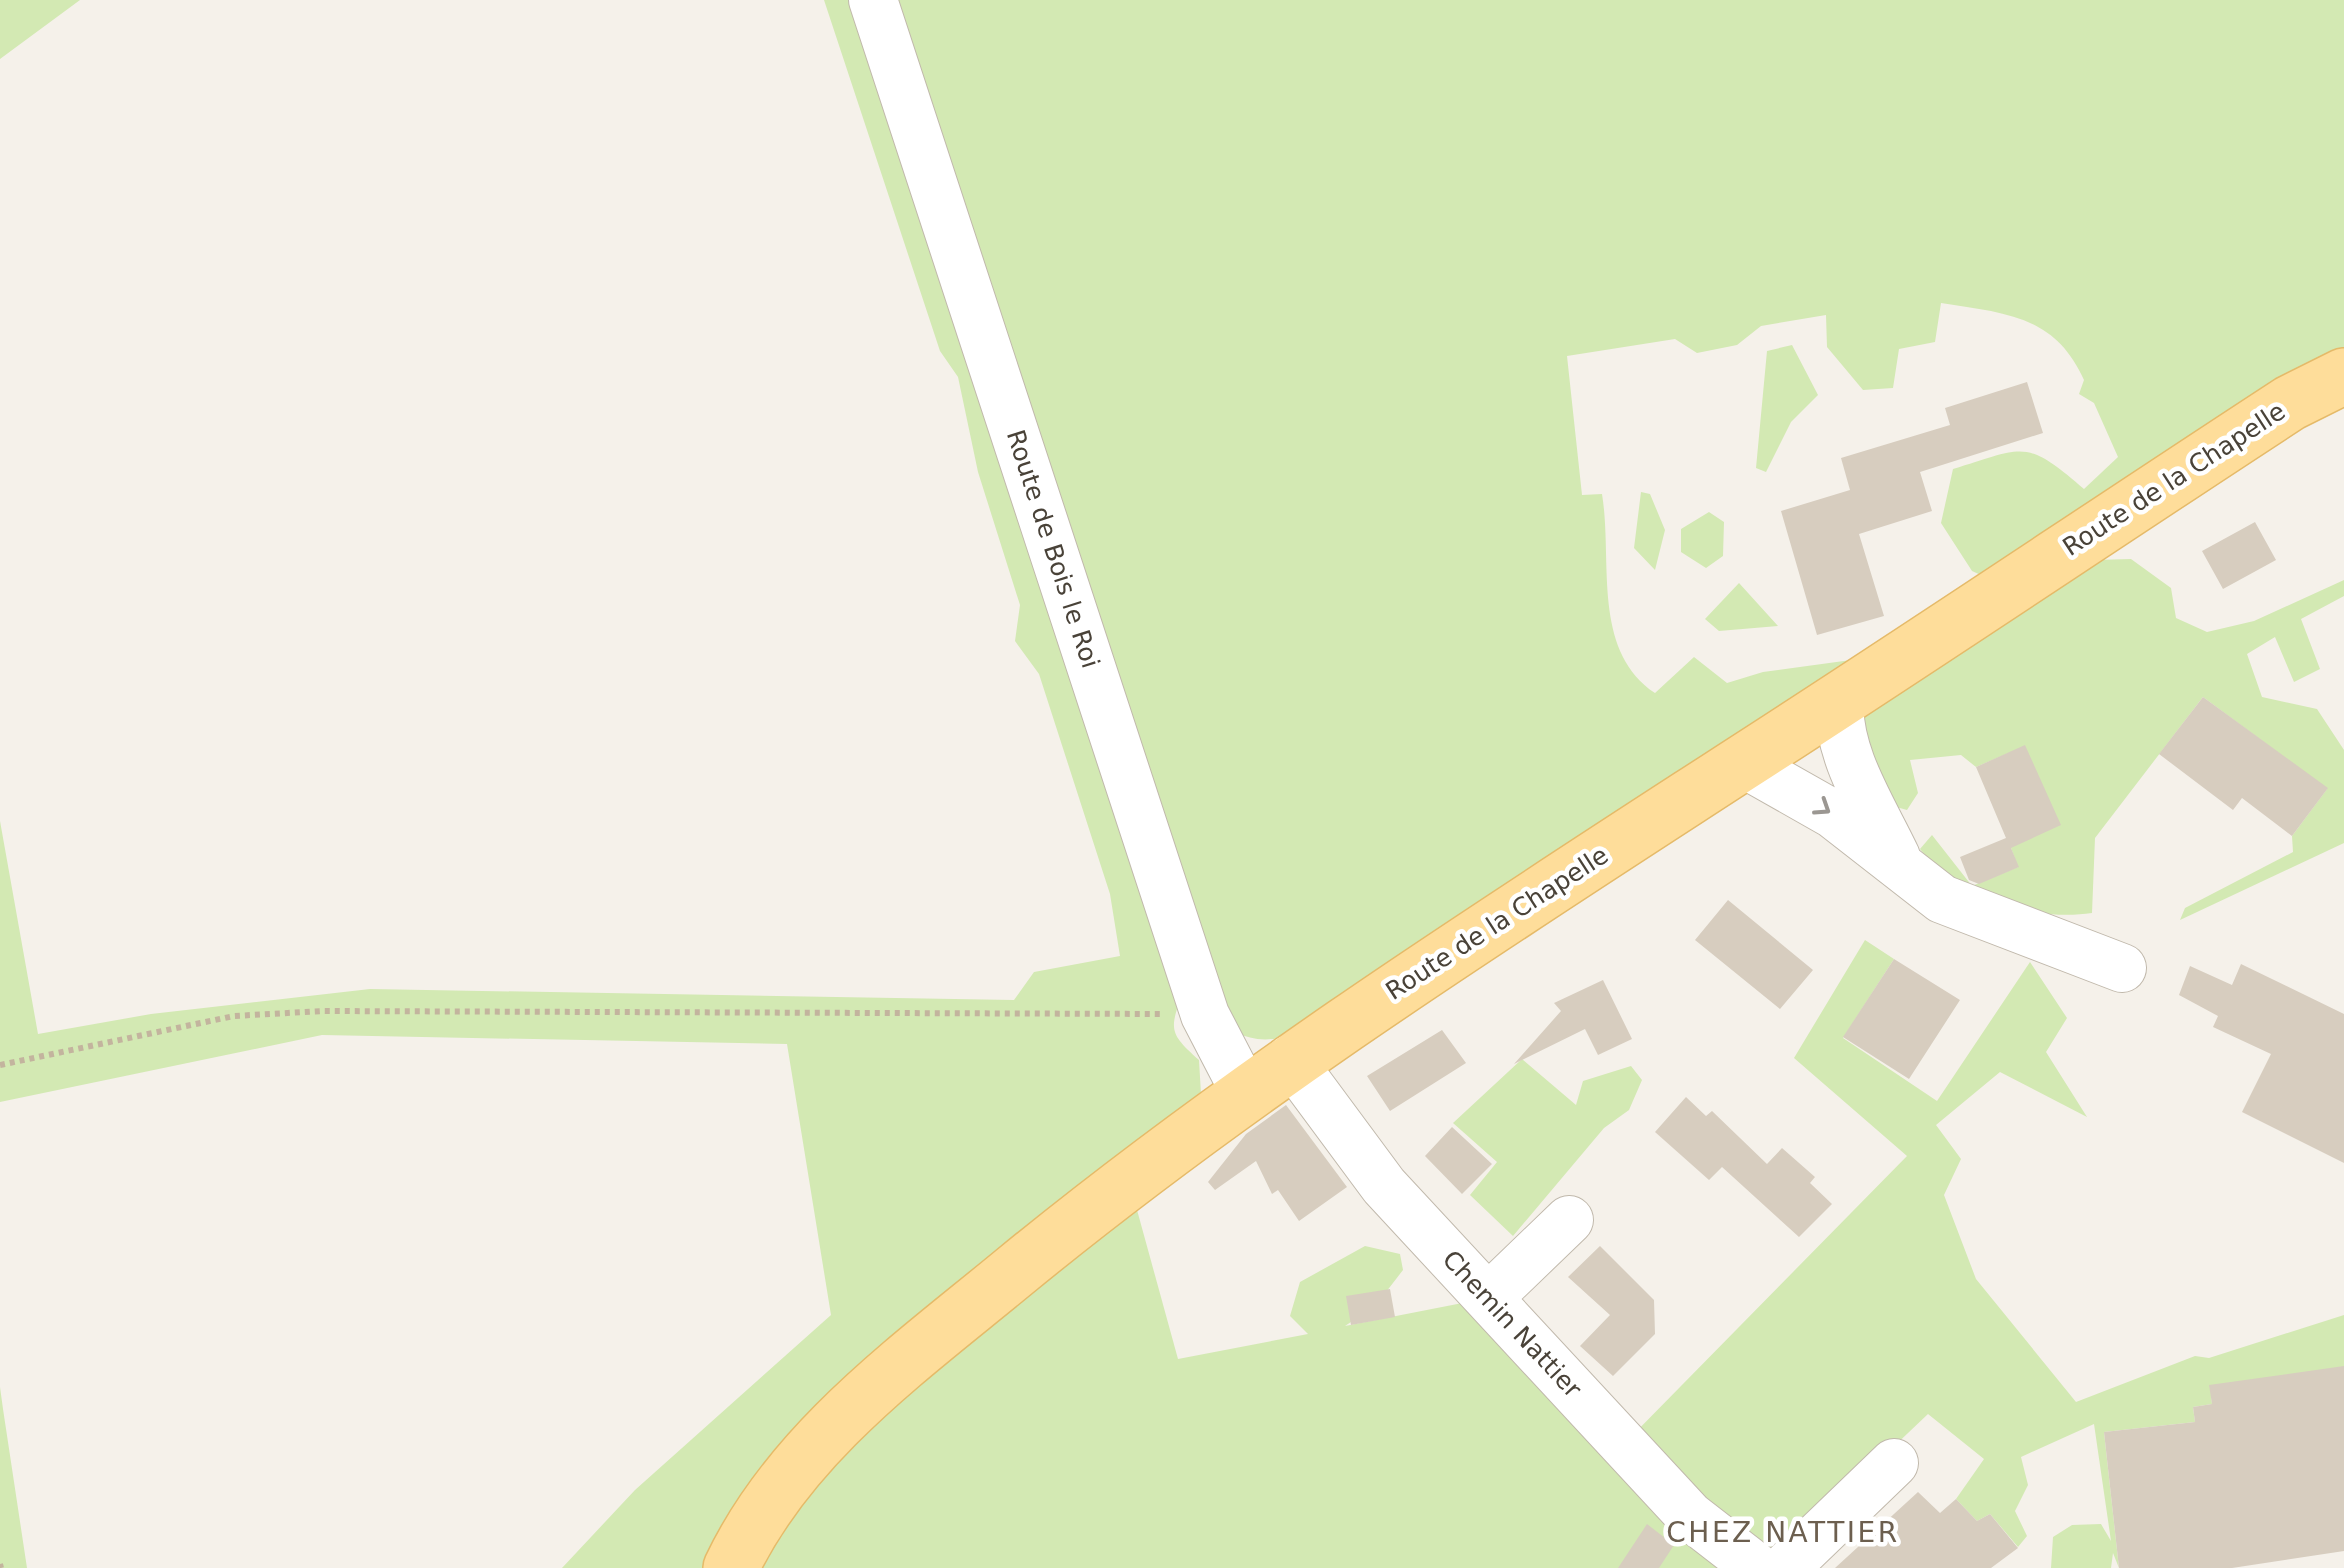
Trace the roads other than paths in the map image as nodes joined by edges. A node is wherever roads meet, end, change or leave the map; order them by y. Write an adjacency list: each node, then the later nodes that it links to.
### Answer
1 (874, 0): 8 (street, Route de Bois le Roi)
2 (2344, 376): 3 (main road, Route de la Chapelle)
3 (1840, 699): 4 (main road, Route de la Chapelle); 5 (street)
4 (1743, 763): 5 (street, one-way to 5); 7 (main road, Route de la Chapelle)
5 (1897, 860): 6 (street)
6 (2122, 968)
7 (1290, 1060): 8 (main road, Route de la Chapelle); 10 (street, Chemin Nattier)
8 (1245, 1092): 12 (main road, Route de la Chapelle)
9 (1569, 1220): 10 (street)
10 (1488, 1298): 13 (street, Chemin Nattier)
11 (1894, 1463): 14 (street)
12 (730, 1568)
13 (1757, 1568)
14 (1785, 1568)

